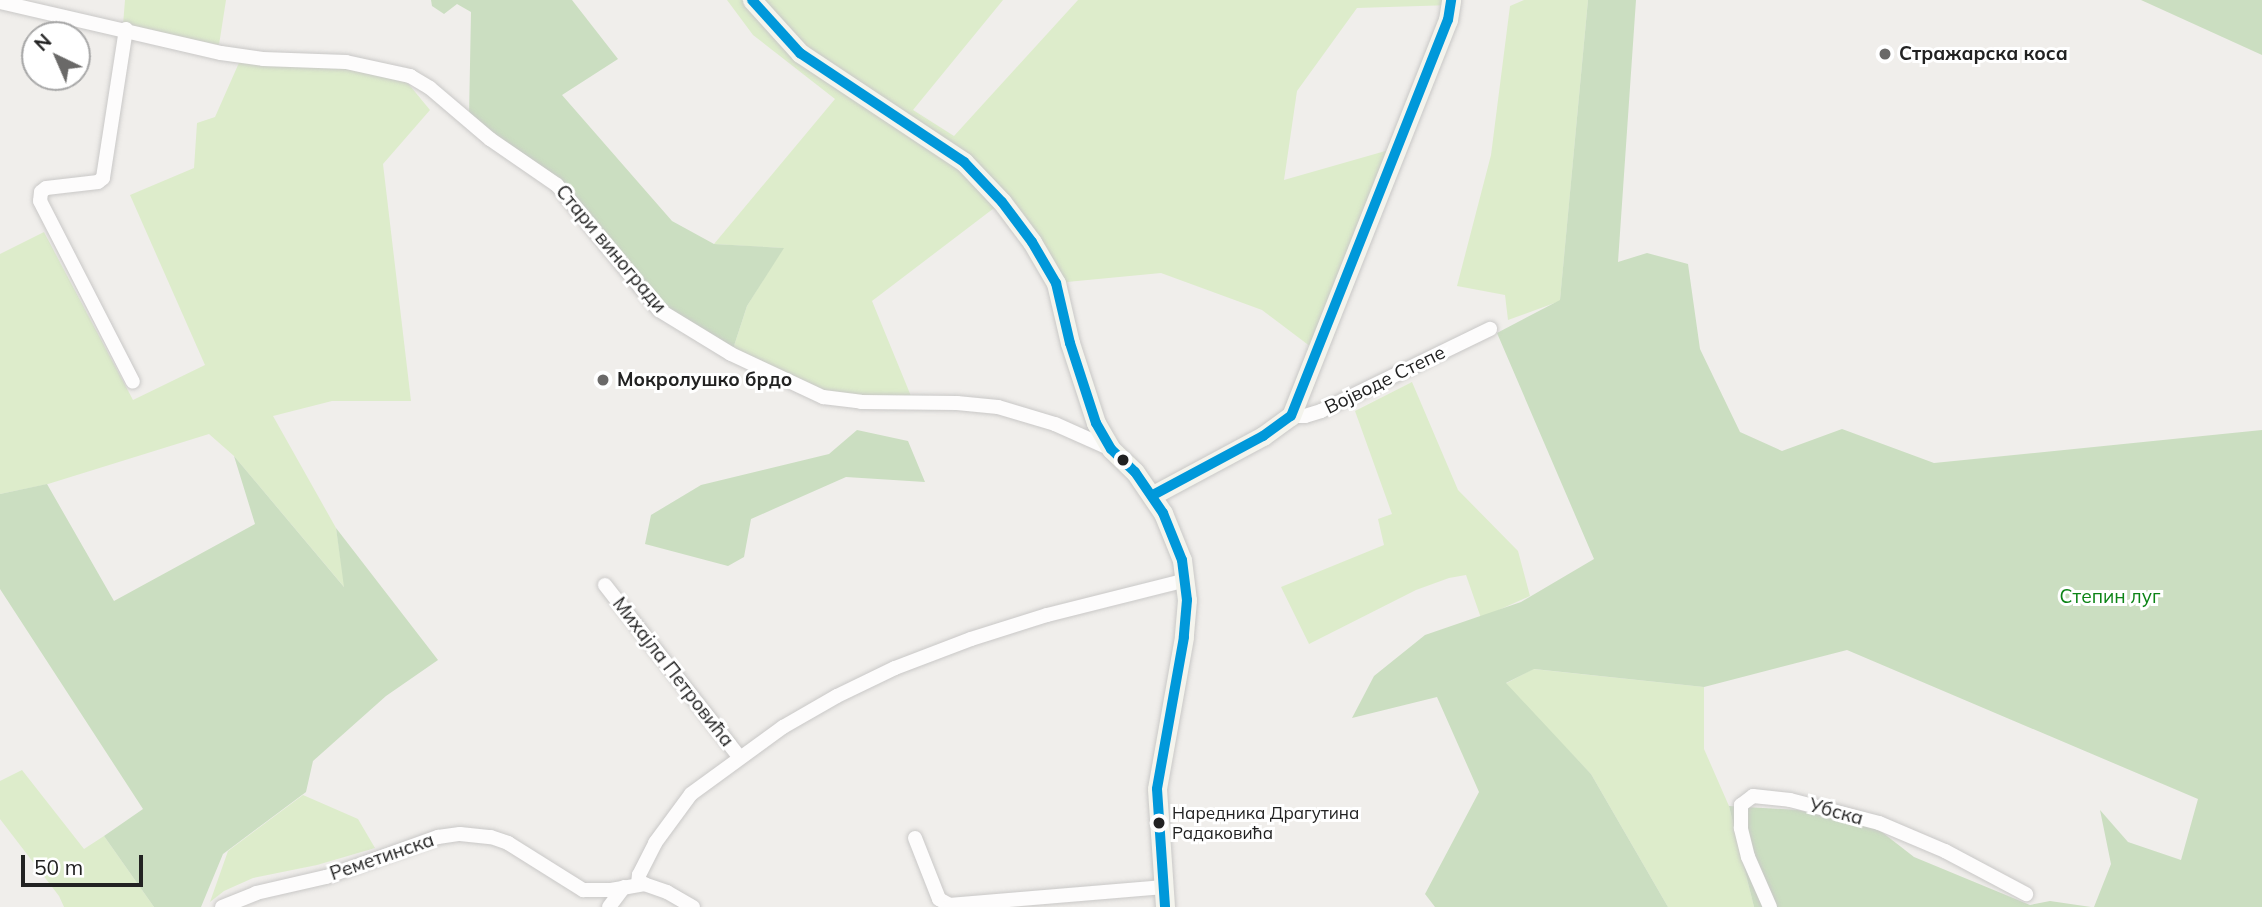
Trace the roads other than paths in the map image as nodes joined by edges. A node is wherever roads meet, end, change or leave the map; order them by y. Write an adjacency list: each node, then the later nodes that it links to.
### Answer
1 (752, 0): 8 (street)
2 (1451, 0): 7 (street)
3 (0, 2): 4 (street, Стари виногради)
4 (126, 29): 6 (street); 8 (street, Стари виногради)
5 (1490, 329): 7 (street, Војводе Степе)
6 (133, 382)
7 (1291, 416): 9 (street, Војводе Степе)
8 (1116, 453): 9 (street, Стари виногради)
9 (1153, 495): 10 (street)
10 (1186, 580): 12 (street); 15 (street)
11 (605, 585): 12 (street, Михајла Петровића)
12 (740, 758): 14 (street)
13 (915, 838): 15 (street)
14 (631, 885): 17 (street, Реметинска); 18 (street); 19 (street, Реметинска)
15 (1163, 887): 20 (street)
16 (2026, 894): 21 (street, Убска)
17 (222, 907)
18 (609, 907)
19 (693, 907)
20 (1165, 907)
21 (1770, 907)

